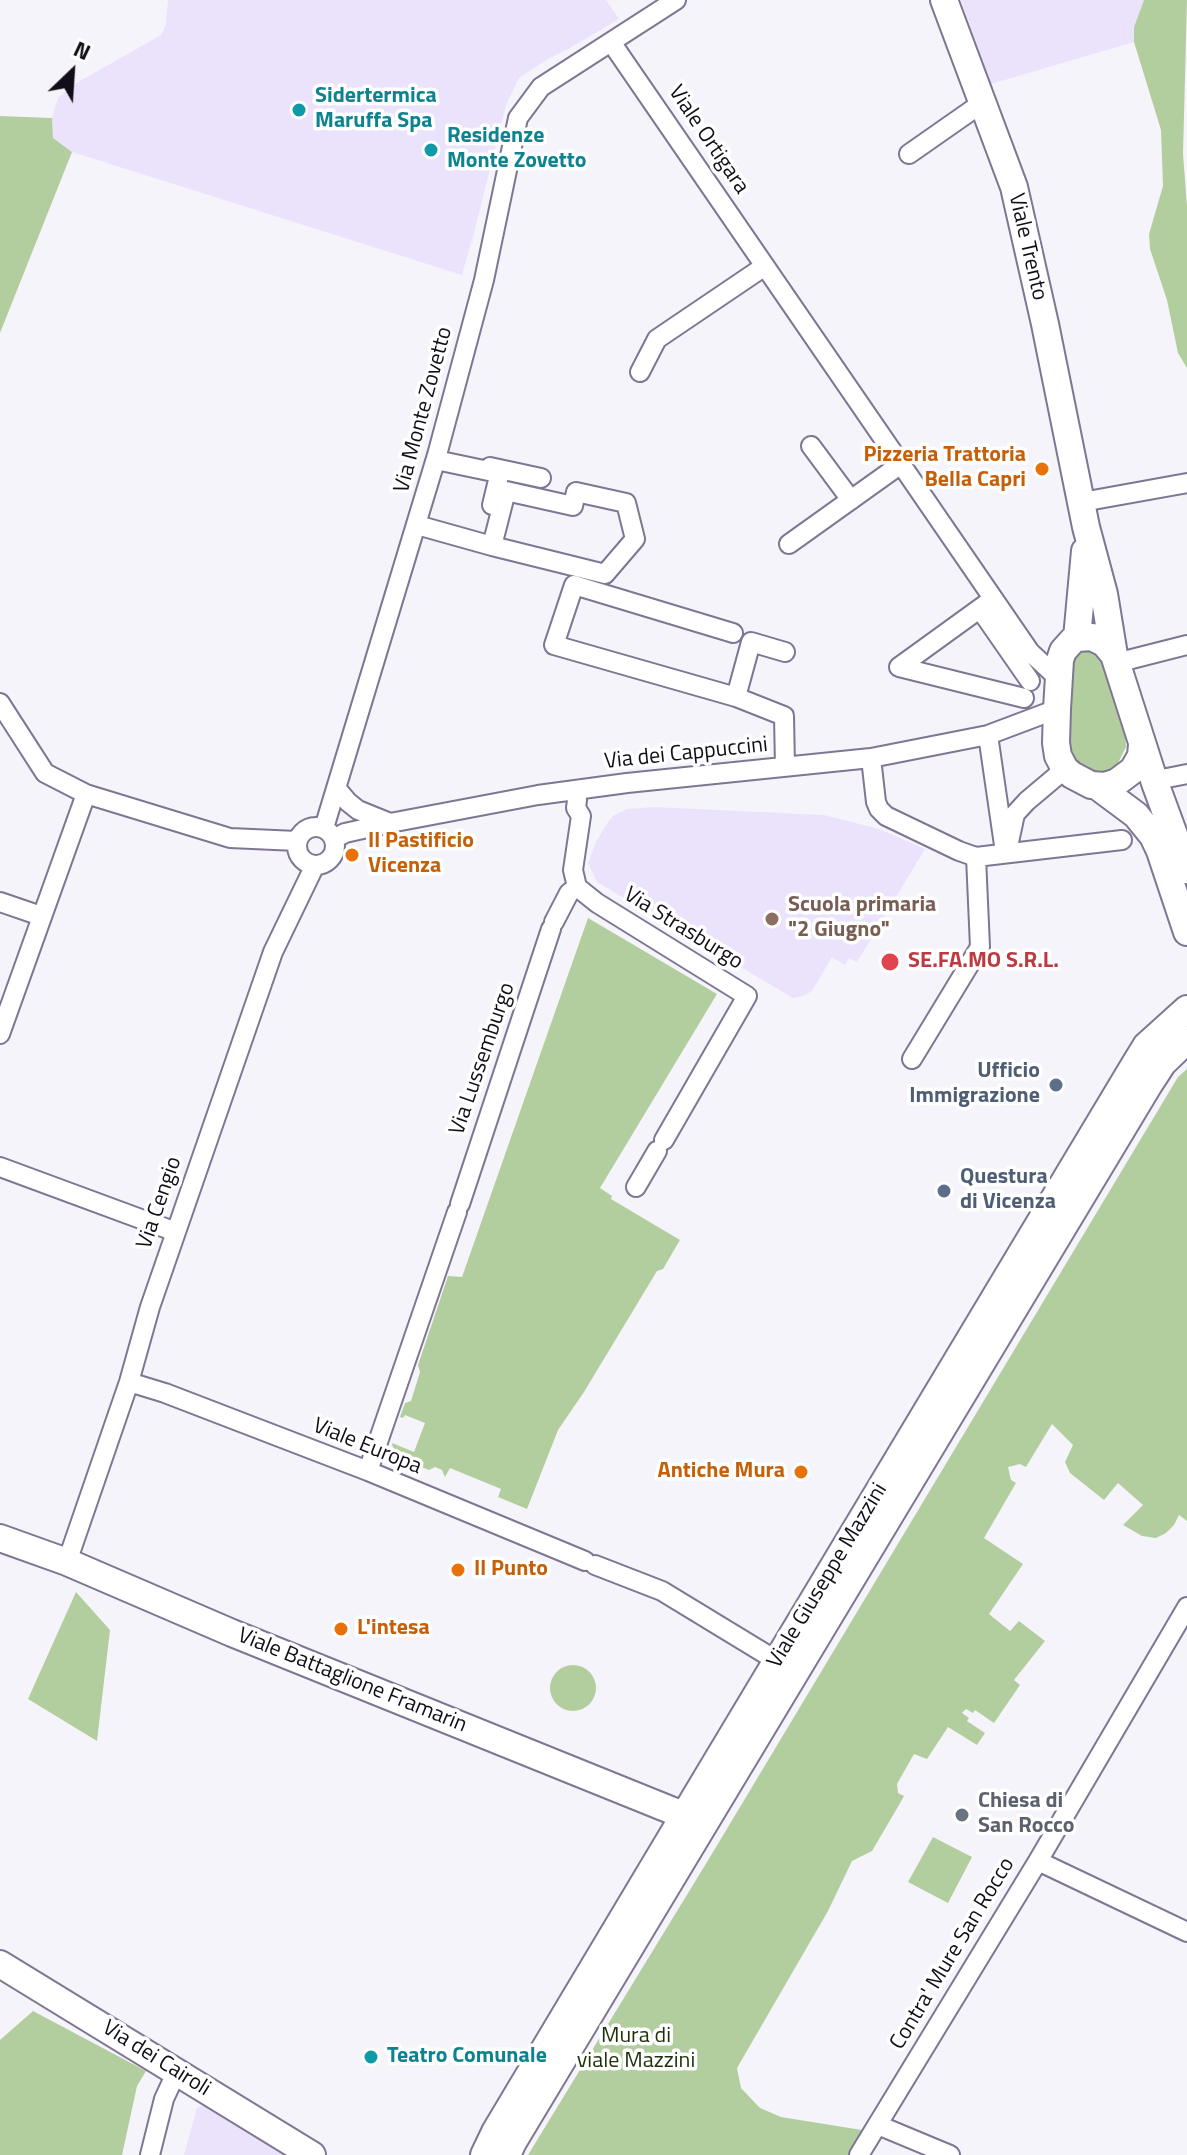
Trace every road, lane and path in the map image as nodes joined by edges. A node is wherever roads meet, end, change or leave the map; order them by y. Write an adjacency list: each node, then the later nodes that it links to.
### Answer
1 (676, 0): 3 (street, Via Monte Zovetto)
2 (944, 0): 4 (main road, Viale Trento)
3 (611, 42): 6 (street, Viale Ortigara); 9 (street, Via Monte Zovetto)
4 (982, 103): 5 (street); 14 (main road, Viale Trento)
5 (909, 154)
6 (765, 266): 7 (street); 10 (street, Viale Ortigara)
7 (640, 372)
8 (811, 446): 13 (street)
9 (436, 458): 11 (street); 15 (street, Via Monte Zovetto); 16 (street)
10 (901, 464): 13 (street); 18 (street, Viale Ortigara)
11 (541, 478)
12 (1187, 483): 14 (street)
13 (851, 500): 17 (street)
14 (1084, 515): 20 (main road, Viale Trento); 23 (main road, Viale Trento)
15 (417, 525): 16 (street); 38 (street, Via Monte Zovetto)
16 (487, 544): 16 (street)
17 (789, 544)
18 (986, 604): 24 (street, Viale Ortigara); 25 (street); 25 (street)
19 (733, 633): 26 (street)
20 (1077, 638): 23 (main road); 24 (main road)
21 (1187, 645): 23 (street)
22 (785, 652): 26 (street)
23 (1115, 659): 31 (main road, Viale Trento)
24 (1059, 679): 29 (main road)
25 (974, 686): 28 (street)
26 (736, 697): 33 (street)
27 (0, 703): 40 (street)
28 (969, 705)
29 (1057, 709): 30 (street, Via dei Cappuccini); 34 (main road)
30 (988, 735): 32 (street, Via dei Cappuccini); 45 (street)
31 (1142, 744): 36 (main road); 37 (main road)
32 (871, 758): 33 (street, Via dei Cappuccini); 46 (street)
33 (785, 767): 39 (street, Via dei Cappuccini)
34 (1065, 769): 37 (main road); 45 (street)
35 (1187, 774): 36 (street)
36 (1155, 783): 48 (main road)
37 (1097, 786): 52 (main road)
38 (337, 789): 41 (street); 42 (street, Via Monte Zovetto)
39 (574, 791): 41 (street, Via dei Cappuccini); 49 (street)
40 (86, 794): 44 (street); 51 (street)
41 (390, 823): 42 (street, Via dei Cappuccini)
42 (329, 834): 44 (street); 47 (street)
43 (1122, 840): 45 (street)
44 (297, 841): 47 (street)
45 (1005, 852): 46 (street)
46 (976, 857): 56 (street)
47 (315, 865): 59 (street, Via Cengio)
48 (1187, 870)
49 (577, 887): 58 (street, Via Strasburgo); 61 (street, Via Lussemburgo)
50 (0, 902): 51 (street)
51 (41, 916): 54 (street)
52 (1187, 932)
53 (1187, 1009): 65 (main road, Viale Giuseppe Mazzini)
54 (2, 1023)
55 (1187, 1040): 66 (main road, Viale Giuseppe Mazzini)
56 (912, 1059)
57 (0, 1167): 59 (street)
58 (636, 1187)
59 (176, 1232): 60 (street, Via Cengio)
60 (129, 1382): 61 (street, Viale Europa); 63 (street, Via Cengio)
61 (368, 1471): 65 (street, Viale Europa)
62 (0, 1538): 63 (main road, Viale Battaglione Framarin)
63 (67, 1562): 66 (main road, Viale Battaglione Framarin)
64 (1186, 1611): 67 (street, Contra' Mure San Rocco)
65 (777, 1661): 66 (main road, Viale Giuseppe Mazzini)
66 (694, 1821): 74 (main road, Viale Giuseppe Mazzini); 75 (main road, Viale Giuseppe Mazzini)
67 (1038, 1861): 68 (street); 71 (street, Contra' Mure San Rocco)
68 (1187, 1932)
69 (0, 1964): 70 (main road, Via dei Cairoli)
70 (176, 2073): 72 (street); 73 (main road, Via dei Cairoli)
71 (878, 2125): 76 (street, Contra' Mure San Rocco); 77 (street)
72 (150, 2155)
73 (312, 2155)
74 (484, 2155)
75 (507, 2155)
76 (859, 2155)
77 (950, 2155)

